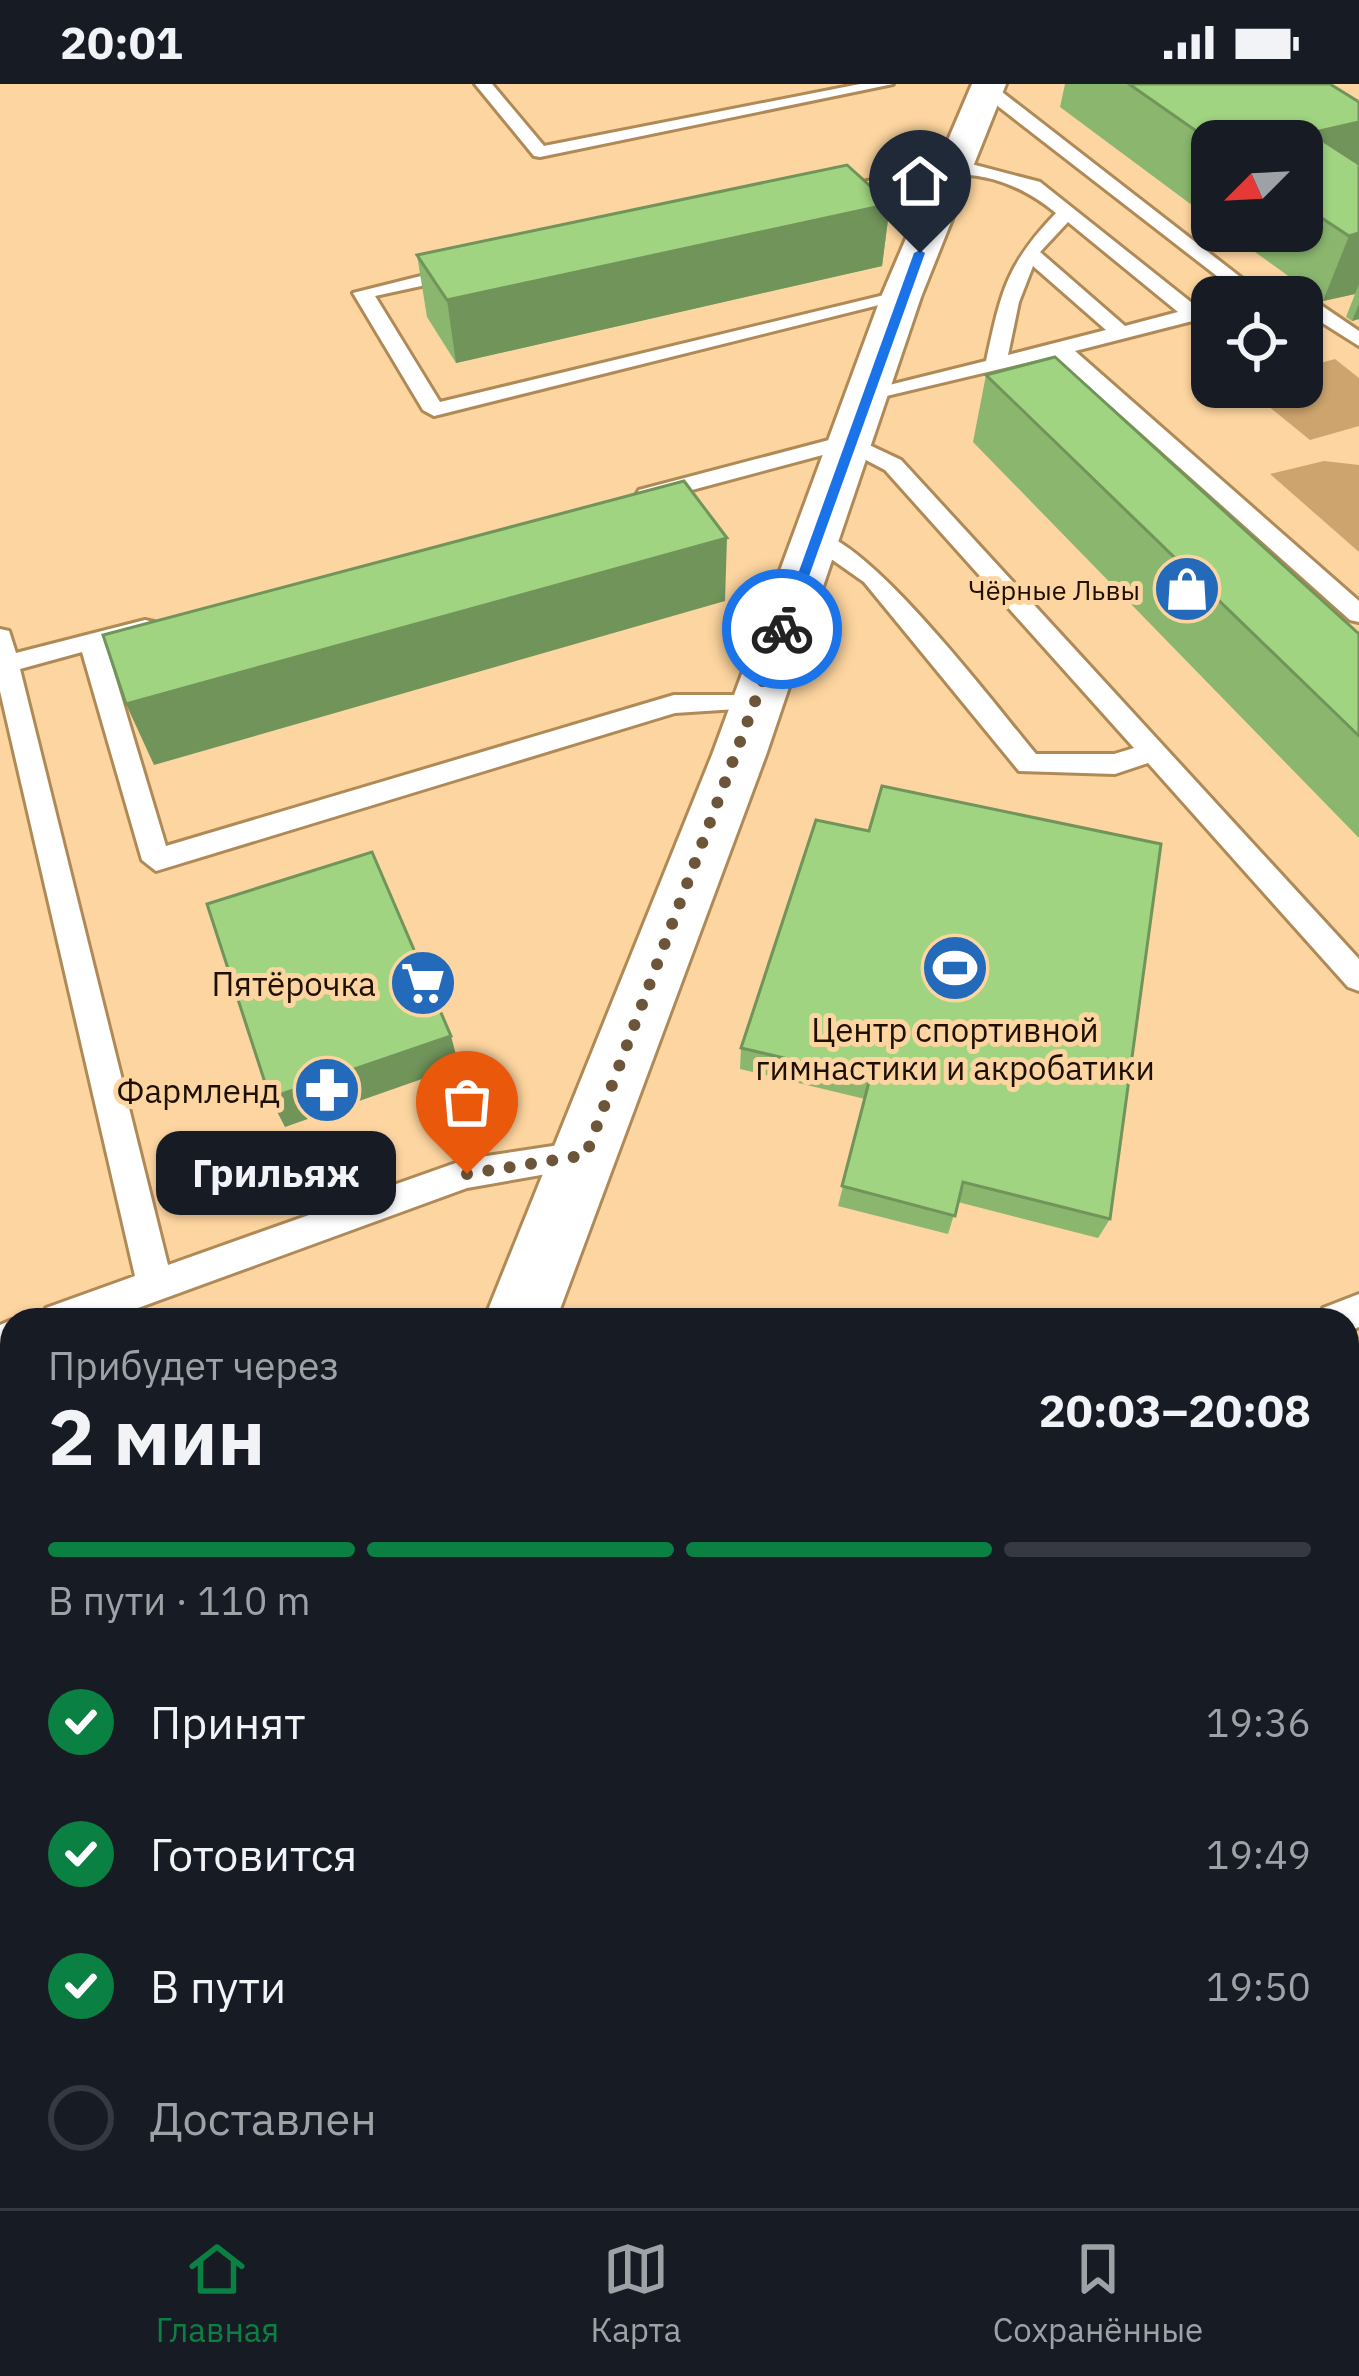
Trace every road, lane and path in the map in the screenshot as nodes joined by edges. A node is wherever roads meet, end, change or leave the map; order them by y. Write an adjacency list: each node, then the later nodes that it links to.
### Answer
1 (483, 84): 2 (lane)
2 (885, 84)
3 (988, 87): 4 (street); 9 (lane)
4 (956, 165): 5 (lane); 6 (lane); 10 (street)
5 (796, 200)
6 (1067, 212): 7 (lane); 11 (lane)
7 (1029, 252): 14 (lane); 17 (lane)
8 (477, 269): 10 (lane)
9 (1232, 276)
10 (901, 297): 18 (street)
11 (1191, 303)
12 (1323, 306): 15 (lane)
13 (1191, 315): 14 (lane)
14 (1120, 332): 16 (lane)
15 (1359, 340)
16 (1060, 349): 17 (lane); 21 (lane)
17 (995, 365): 18 (lane)
18 (856, 420): 19 (lane); 20 (street); 26 (lane)
19 (619, 502)
20 (814, 537): 25 (street); 26 (lane)
21 (1359, 614)
22 (160, 624): 23 (lane)
23 (92, 642): 24 (lane); 25 (lane)
24 (3, 651): 29 (lane)
25 (757, 701): 28 (street)
26 (1153, 752): 27 (lane)
27 (1359, 980)
28 (586, 1155): 29 (lane); 31 (street)
29 (155, 1285): 30 (lane)
30 (92, 1308)
31 (525, 1308)

